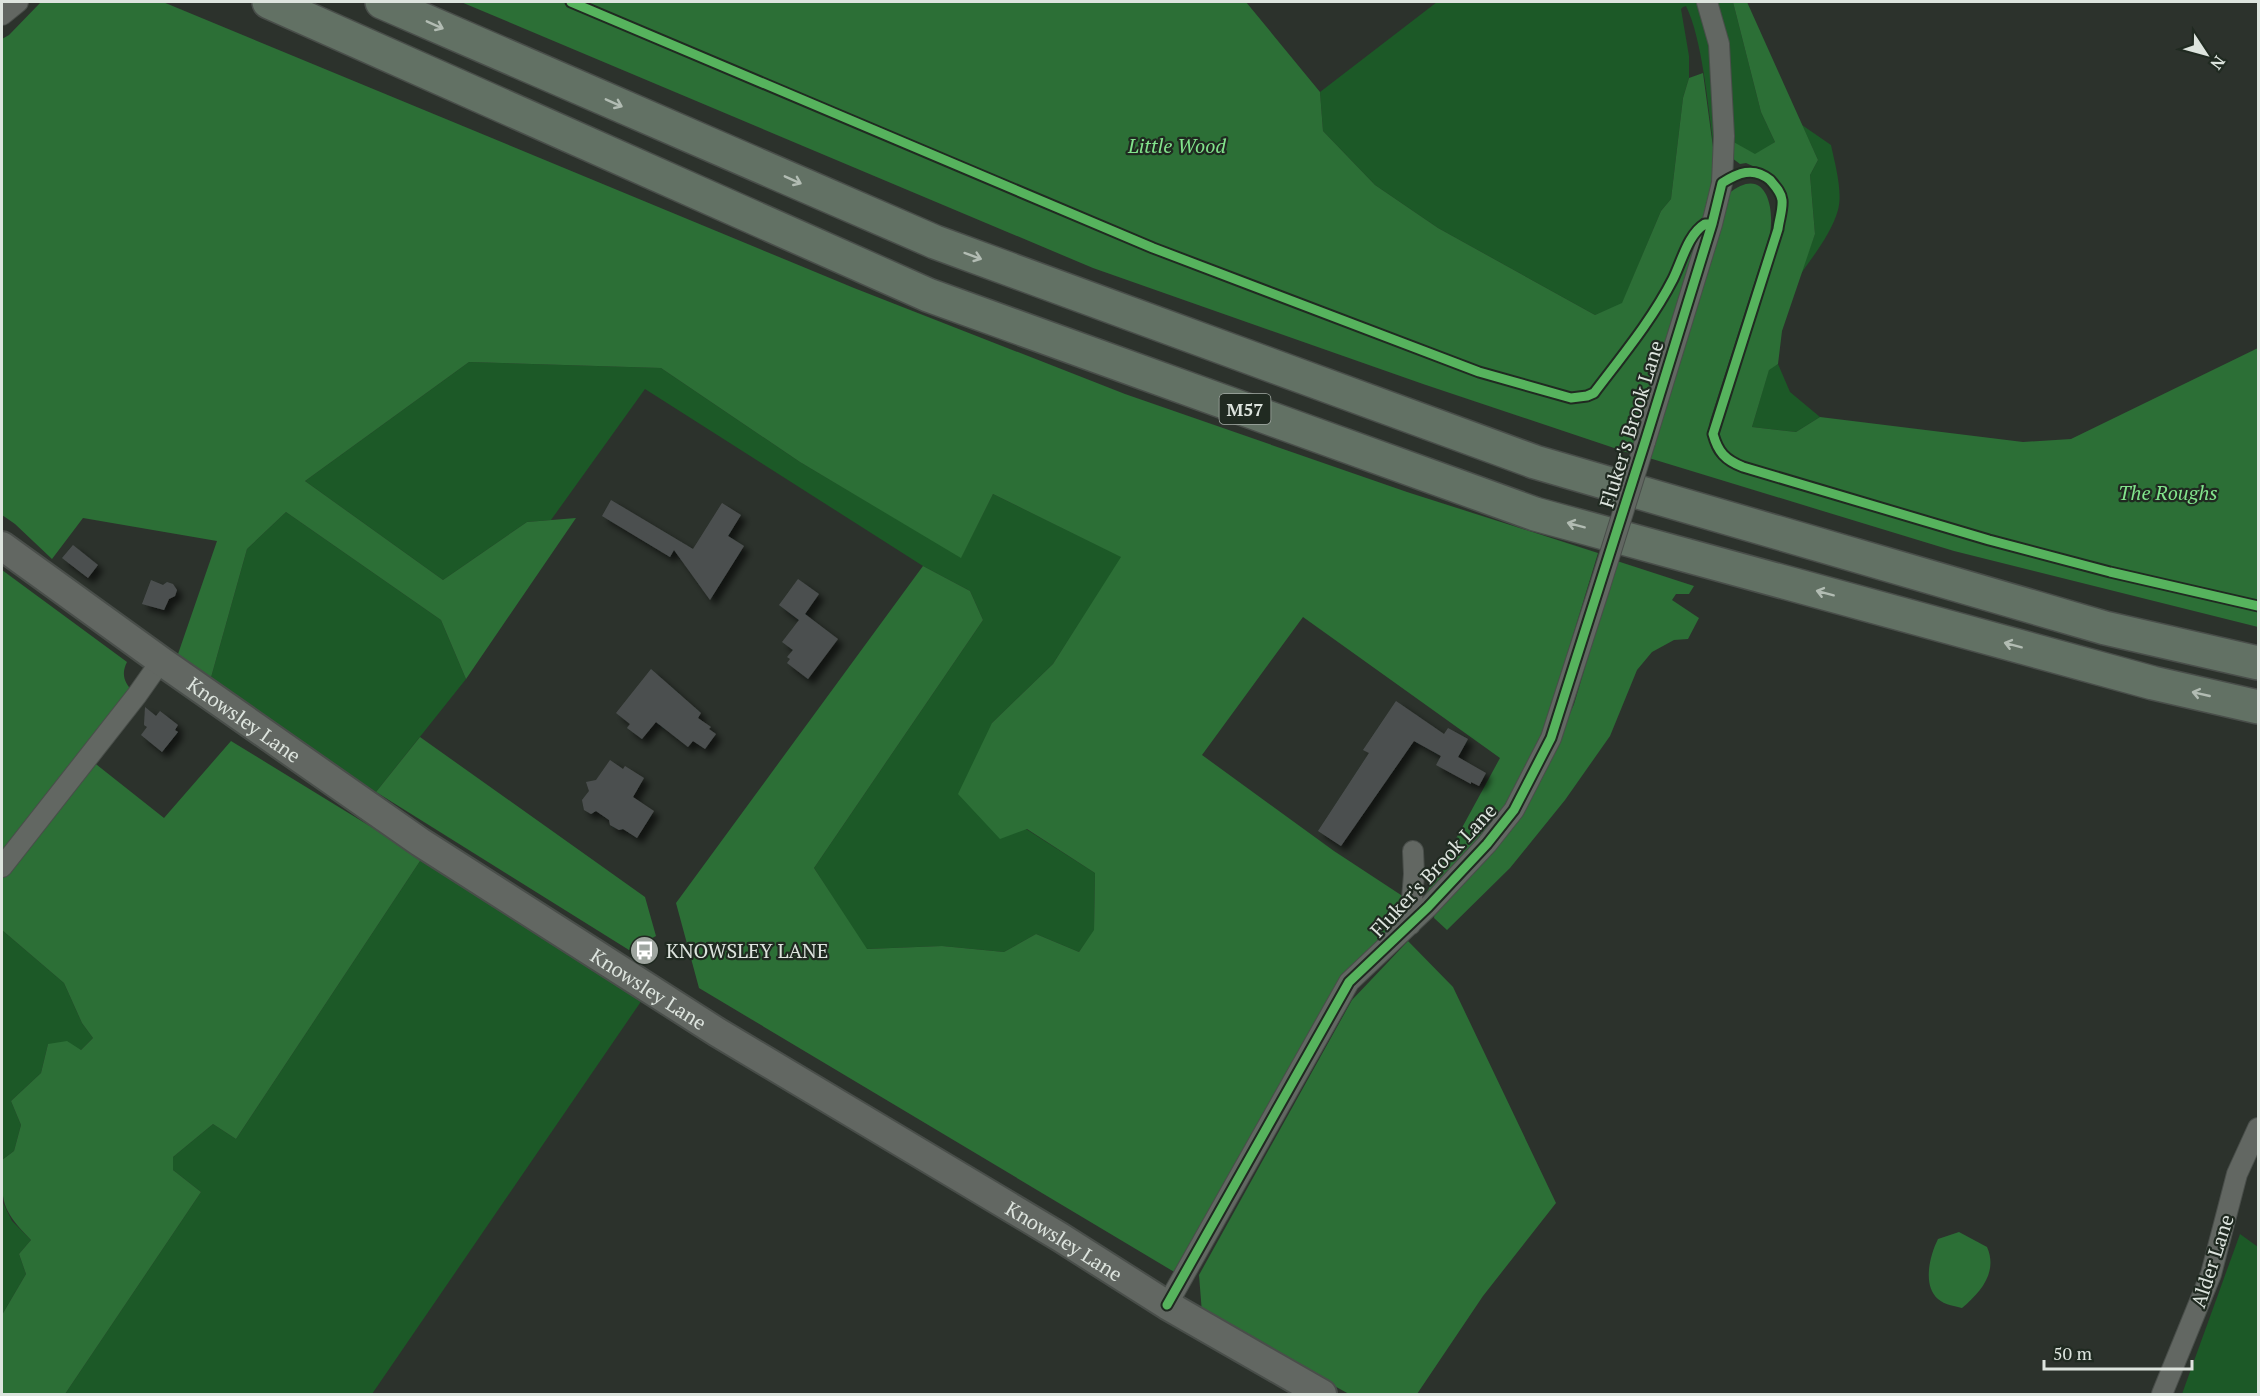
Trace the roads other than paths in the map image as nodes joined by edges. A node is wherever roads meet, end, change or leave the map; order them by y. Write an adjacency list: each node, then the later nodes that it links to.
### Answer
1 (18, 2): 5 (street)
2 (269, 2): 9 (highway, M57, one-way to 2)
3 (382, 2): 8 (highway, M57, one-way to 8)
4 (1707, 2): 12 (street, Fluker's Brook Lane, bridge)
5 (2, 15)
6 (2, 546): 7 (main road, Knowsley Lane)
7 (161, 661): 11 (street); 14 (main road, Knowsley Lane)
8 (2259, 663)
9 (2259, 707)
10 (1413, 851): 12 (street)
11 (2, 867)
12 (1410, 925): 14 (street, Fluker's Brook Lane)
13 (2259, 1128): 16 (street, Alder Lane)
14 (1167, 1305): 15 (main road, Knowsley Lane)
15 (1322, 1395)
16 (2162, 1395)

